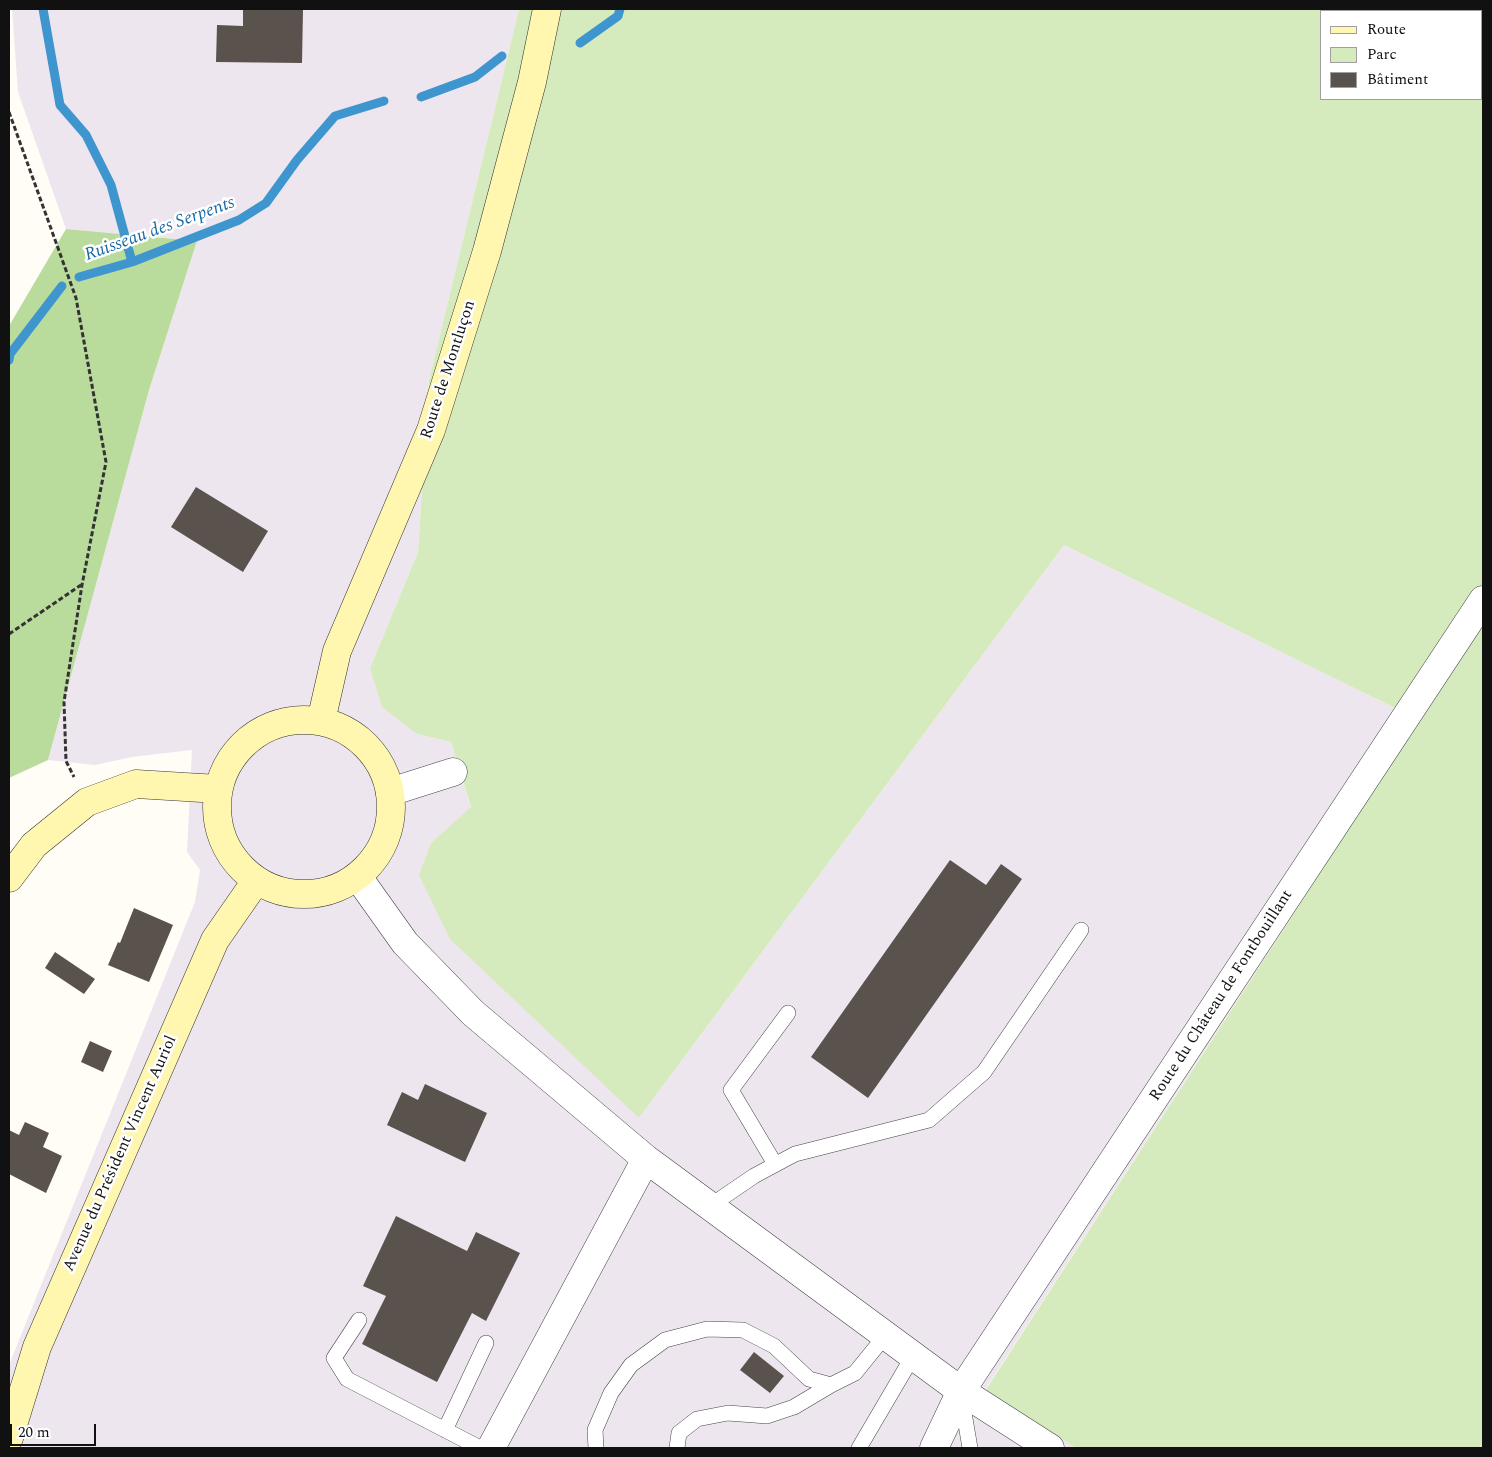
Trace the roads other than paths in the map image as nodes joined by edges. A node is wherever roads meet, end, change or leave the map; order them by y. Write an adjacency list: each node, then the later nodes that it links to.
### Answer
1 (547, 9): 3 (main road, Route de Montluçon)
2 (1483, 600): 20 (street, Route du Château de Fontbouillant)
3 (321, 721): 5 (main road); 6 (main road)
4 (454, 772): 6 (street)
5 (218, 789): 8 (main road); 9 (main road)
6 (390, 792): 7 (main road)
7 (358, 877): 9 (main road); 12 (street)
8 (9, 878)
9 (256, 881): 22 (main road, Avenue du Président Vincent Auriol)
10 (1081, 930): 13 (lane)
11 (788, 1013): 13 (lane)
12 (646, 1159): 14 (street); 24 (street)
13 (775, 1164): 14 (lane)
14 (710, 1206): 16 (street)
15 (359, 1320): 21 (lane)
16 (885, 1336): 18 (street); 19 (lane)
17 (486, 1343): 21 (lane)
18 (913, 1356): 20 (street); 27 (lane)
19 (831, 1385): 25 (lane); 26 (lane)
20 (961, 1391): 28 (street, Route du Château de Fontbouillant); 29 (lane); 30 (street)
21 (445, 1430): 23 (lane)
22 (9, 1438)
23 (480, 1448)
24 (492, 1448)
25 (596, 1448)
26 (677, 1448)
27 (859, 1448)
28 (934, 1448)
29 (970, 1448)
30 (1050, 1448)

